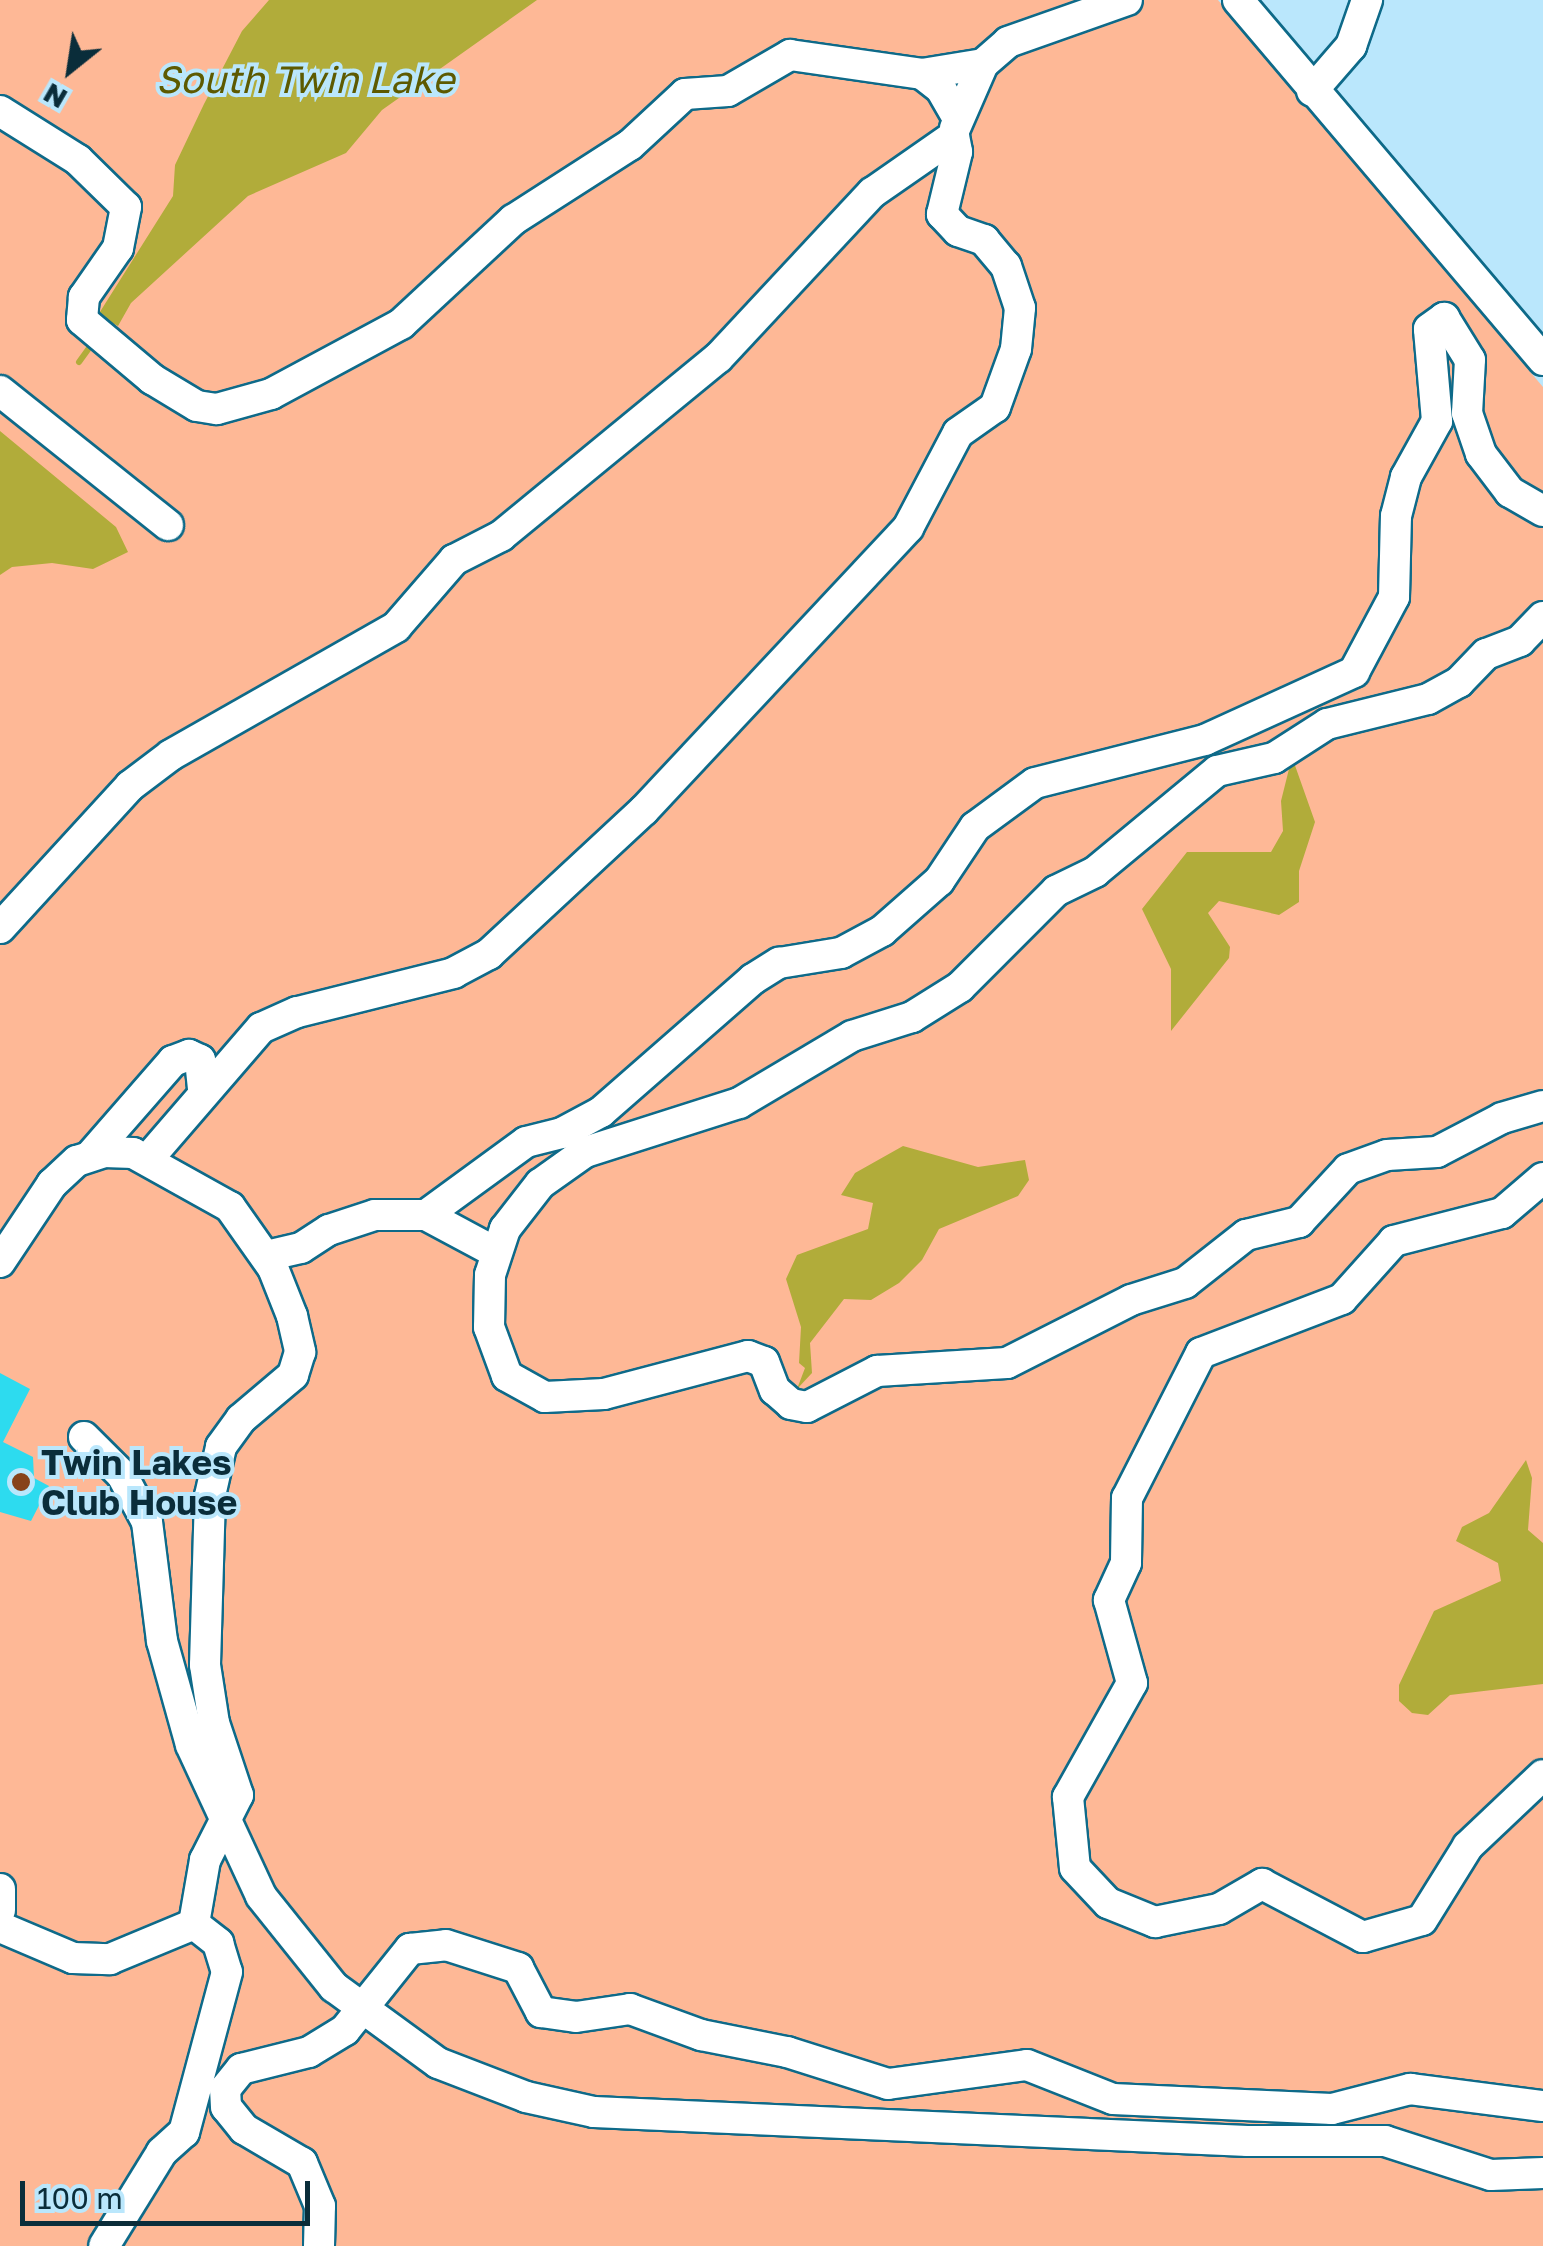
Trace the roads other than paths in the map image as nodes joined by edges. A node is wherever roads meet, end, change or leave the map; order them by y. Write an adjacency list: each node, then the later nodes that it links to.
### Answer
1 (1127, 0): 4 (street)
2 (1238, 0): 6 (street)
3 (1367, 0): 6 (street)
4 (983, 64): 5 (street); 8 (street)
5 (922, 74): 7 (street); 8 (street)
6 (1312, 90): 9 (street)
7 (0, 110)
8 (955, 126): 14 (street); 15 (street)
9 (1543, 360)
10 (0, 390): 12 (street)
11 (1543, 511): 22 (street)
12 (168, 525)
13 (1543, 617): 23 (street)
14 (0, 928)
15 (239, 1049): 16 (street); 17 (street)
16 (190, 1055): 17 (street); 19 (street)
17 (203, 1090): 20 (street)
18 (1543, 1106): 23 (street)
19 (90, 1156): 20 (street); 25 (street)
20 (148, 1159): 24 (street)
21 (1543, 1178): 27 (street)
22 (426, 1215): 23 (street); 24 (street)
23 (495, 1252)
24 (266, 1256): 28 (street)
25 (0, 1262)
26 (84, 1438): 28 (street)
27 (1543, 1775)
28 (221, 1819): 31 (street); 33 (street)
29 (0, 1889): 30 (street)
30 (0, 1910)
31 (194, 1924): 32 (street); 36 (street)
32 (0, 1927)
33 (360, 2010): 34 (street); 35 (street); 37 (street)
34 (1543, 2106)
35 (1543, 2173)
36 (104, 2246)
37 (320, 2246)

